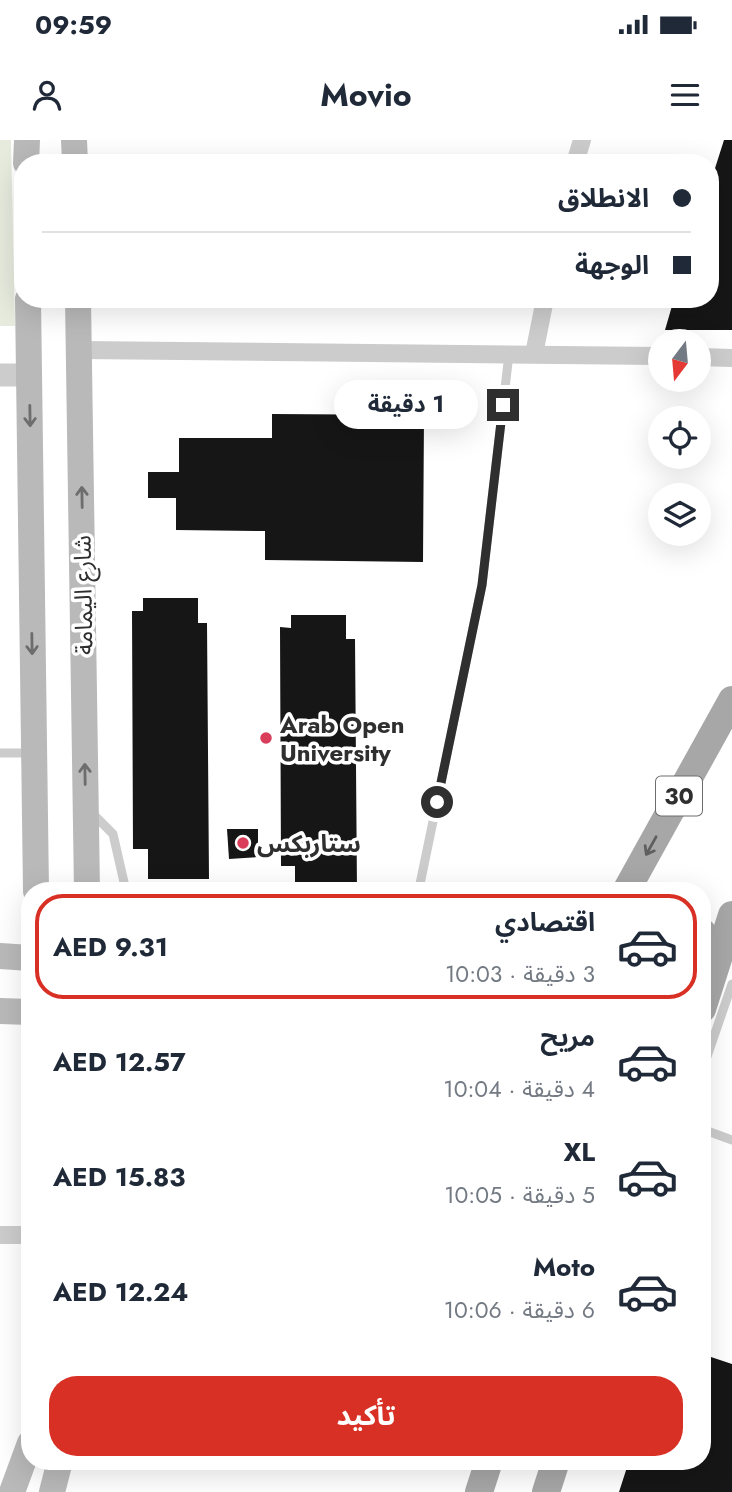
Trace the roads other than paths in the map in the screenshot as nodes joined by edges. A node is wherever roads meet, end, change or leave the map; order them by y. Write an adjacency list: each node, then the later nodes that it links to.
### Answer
1 (28, 308): 11 (main road, شارع اليمامة)
2 (78, 308): 4 (main road, شارع اليمامة)
3 (543, 308): 6 (street)
4 (80, 350): 5 (street); 15 (main road, شارع اليمامة, one-way to 4)
5 (509, 354): 6 (street); 19 (lane)
6 (534, 354): 7 (street)
7 (648, 356)
8 (711, 357): 9 (street)
9 (732, 358)
10 (0, 375): 11 (street)
11 (29, 375): 14 (main road, شارع اليمامة, one-way to 14)
12 (732, 700): 20 (main road, 30, one-way to 20)
13 (0, 753): 14 (lane)
14 (33, 753): 16 (main road, شارع اليمامة)
15 (86, 807): 17 (main road, شارع اليمامة); 18 (lane)
16 (36, 882)
17 (87, 882)
18 (124, 882)
19 (420, 882)
20 (631, 882)
21 (732, 915): 24 (main road)
22 (0, 956): 23 (main road)
23 (21, 957)
24 (714, 992): 27 (lane)
25 (0, 1011): 26 (main road)
26 (21, 1012)
27 (711, 1012)
28 (711, 1132): 29 (lane)
29 (732, 1140)
30 (21, 1234): 31 (street)
31 (0, 1235)
32 (21, 1468): 36 (main road)
33 (58, 1470): 37 (main road)
34 (486, 1470): 38 (main road)
35 (553, 1470): 39 (main road)
36 (12, 1492)
37 (52, 1492)
38 (479, 1492)
39 (546, 1492)

